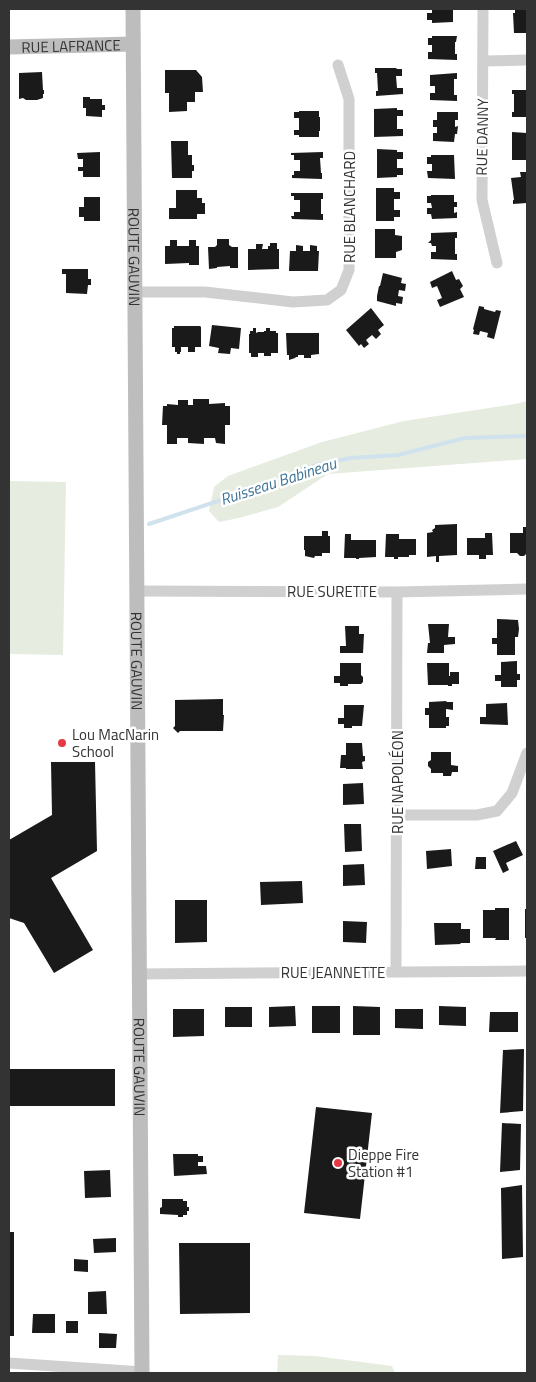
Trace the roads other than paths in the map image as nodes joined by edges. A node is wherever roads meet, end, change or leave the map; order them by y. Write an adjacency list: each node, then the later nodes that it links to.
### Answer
1 (133, 9): 3 (street, ROUTE GAUVIN)
2 (483, 9): 6 (street, RUE DANNY)
3 (133, 44): 4 (street, RUE LAFRANCE); 9 (street, ROUTE GAUVIN)
4 (9, 47)
5 (527, 60): 6 (street)
6 (483, 62): 8 (street, RUE DANNY)
7 (338, 65): 9 (street, RUE BLANCHARD)
8 (497, 263)
9 (135, 292): 11 (street, ROUTE GAUVIN)
10 (527, 589): 12 (street, RUE SURETTE)
11 (137, 591): 12 (street, RUE SURETTE); 17 (street, ROUTE GAUVIN)
12 (397, 592): 14 (street, RUE NAPOLÉON)
13 (527, 753): 14 (street)
14 (396, 815): 16 (street, RUE NAPOLÉON)
15 (527, 971): 16 (street, RUE JEANNETTE)
16 (396, 972): 17 (street, RUE JEANNETTE)
17 (140, 974): 19 (street, ROUTE GAUVIN)
18 (9, 1363): 19 (street)
19 (142, 1372)

